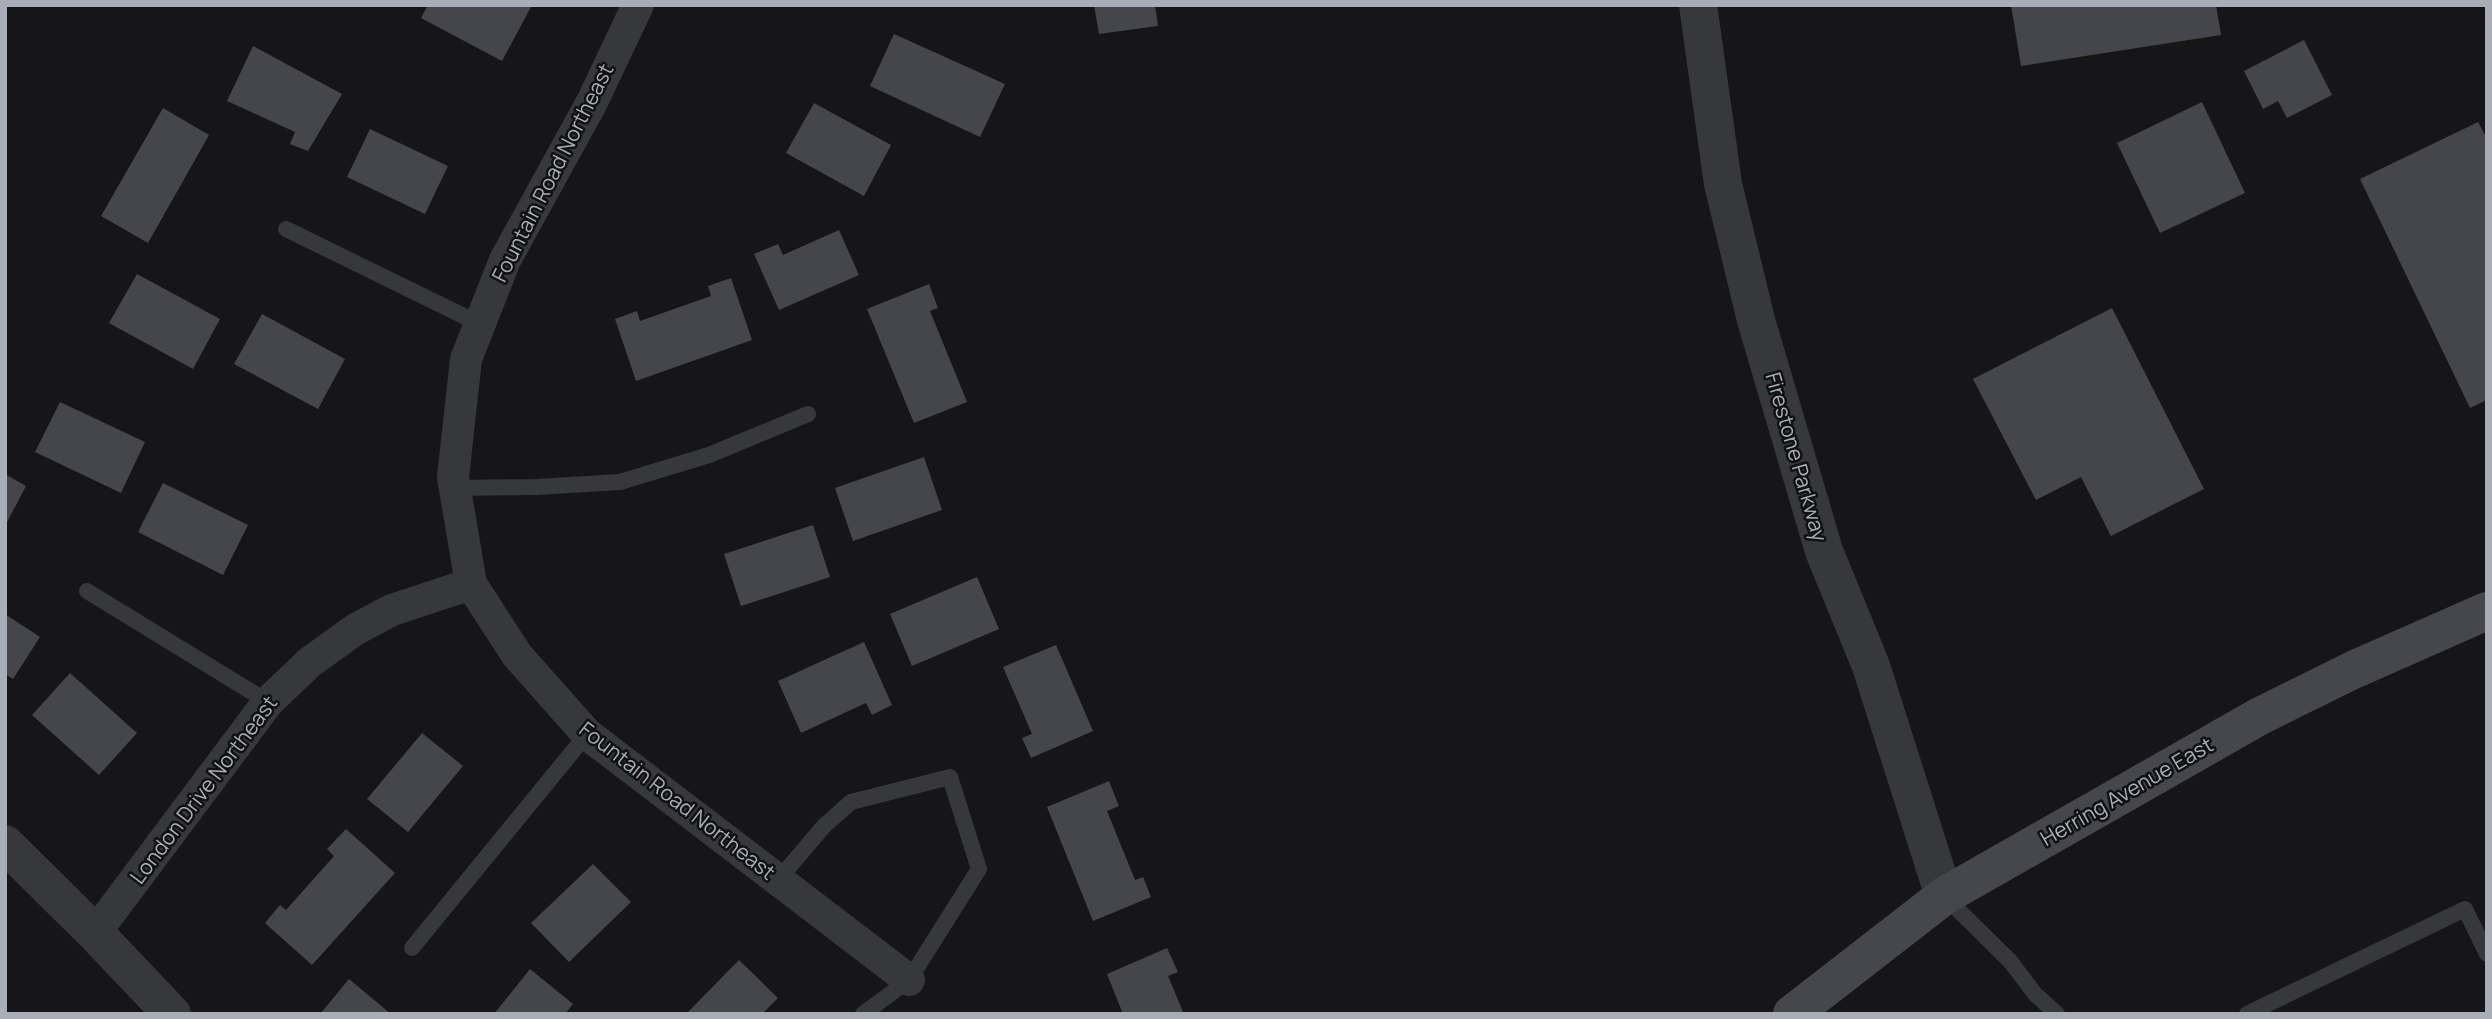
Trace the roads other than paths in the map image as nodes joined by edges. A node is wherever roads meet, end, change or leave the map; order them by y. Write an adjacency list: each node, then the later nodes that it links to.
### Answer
1 (638, 5): 4 (street, Fountain Road Northeast)
2 (1698, 5): 14 (street, Firestone Parkway)
3 (286, 229): 4 (lane)
4 (480, 324): 6 (street, Fountain Road Northeast)
5 (808, 414): 6 (lane)
6 (455, 488): 7 (street, Fountain Road Northeast)
7 (471, 584): 10 (street, London Drive Northeast); 11 (street, Fountain Road Northeast)
8 (87, 591): 10 (lane)
9 (2487, 611): 14 (main road, Herring Avenue East)
10 (268, 702): 15 (street, London Drive Northeast)
11 (587, 734): 13 (street, Fountain Road Northeast); 16 (lane)
12 (5, 844): 15 (street)
13 (778, 880): 18 (street, Fountain Road Northeast); 18 (lane)
14 (1944, 896): 21 (main road, Herring Avenue East); 22 (lane)
15 (96, 933): 19 (street)
16 (412, 948)
17 (2487, 954): 23 (lane)
18 (909, 980): 20 (lane)
19 (172, 1014)
20 (863, 1014)
21 (1792, 1014)
22 (2057, 1014)
23 (2246, 1014)

